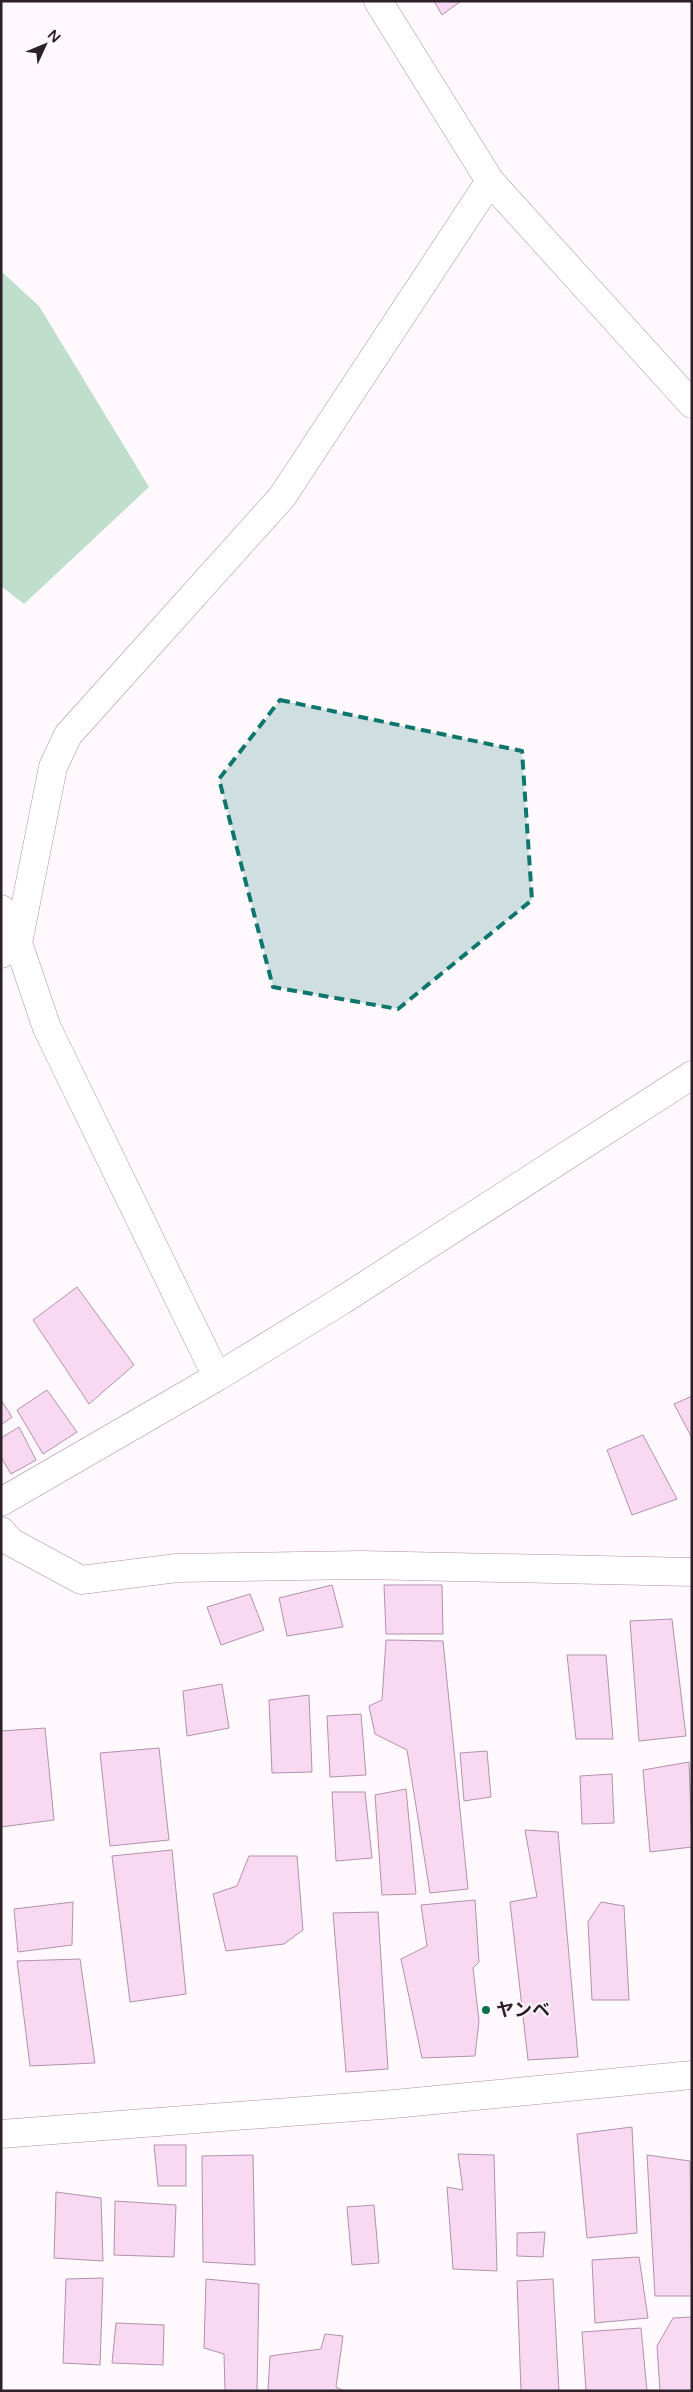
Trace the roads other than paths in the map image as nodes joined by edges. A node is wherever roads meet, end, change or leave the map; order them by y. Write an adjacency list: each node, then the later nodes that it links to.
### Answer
1 (378, 1): 2 (street)
2 (490, 181): 3 (street); 5 (street)
3 (692, 404)
4 (1, 909): 5 (street)
5 (10, 948): 7 (street)
6 (692, 1075): 7 (street)
7 (217, 1377): 8 (street)
8 (1, 1502)
9 (1, 1531): 10 (street)
10 (692, 1572)
11 (692, 2075): 12 (street)
12 (1, 2134)

